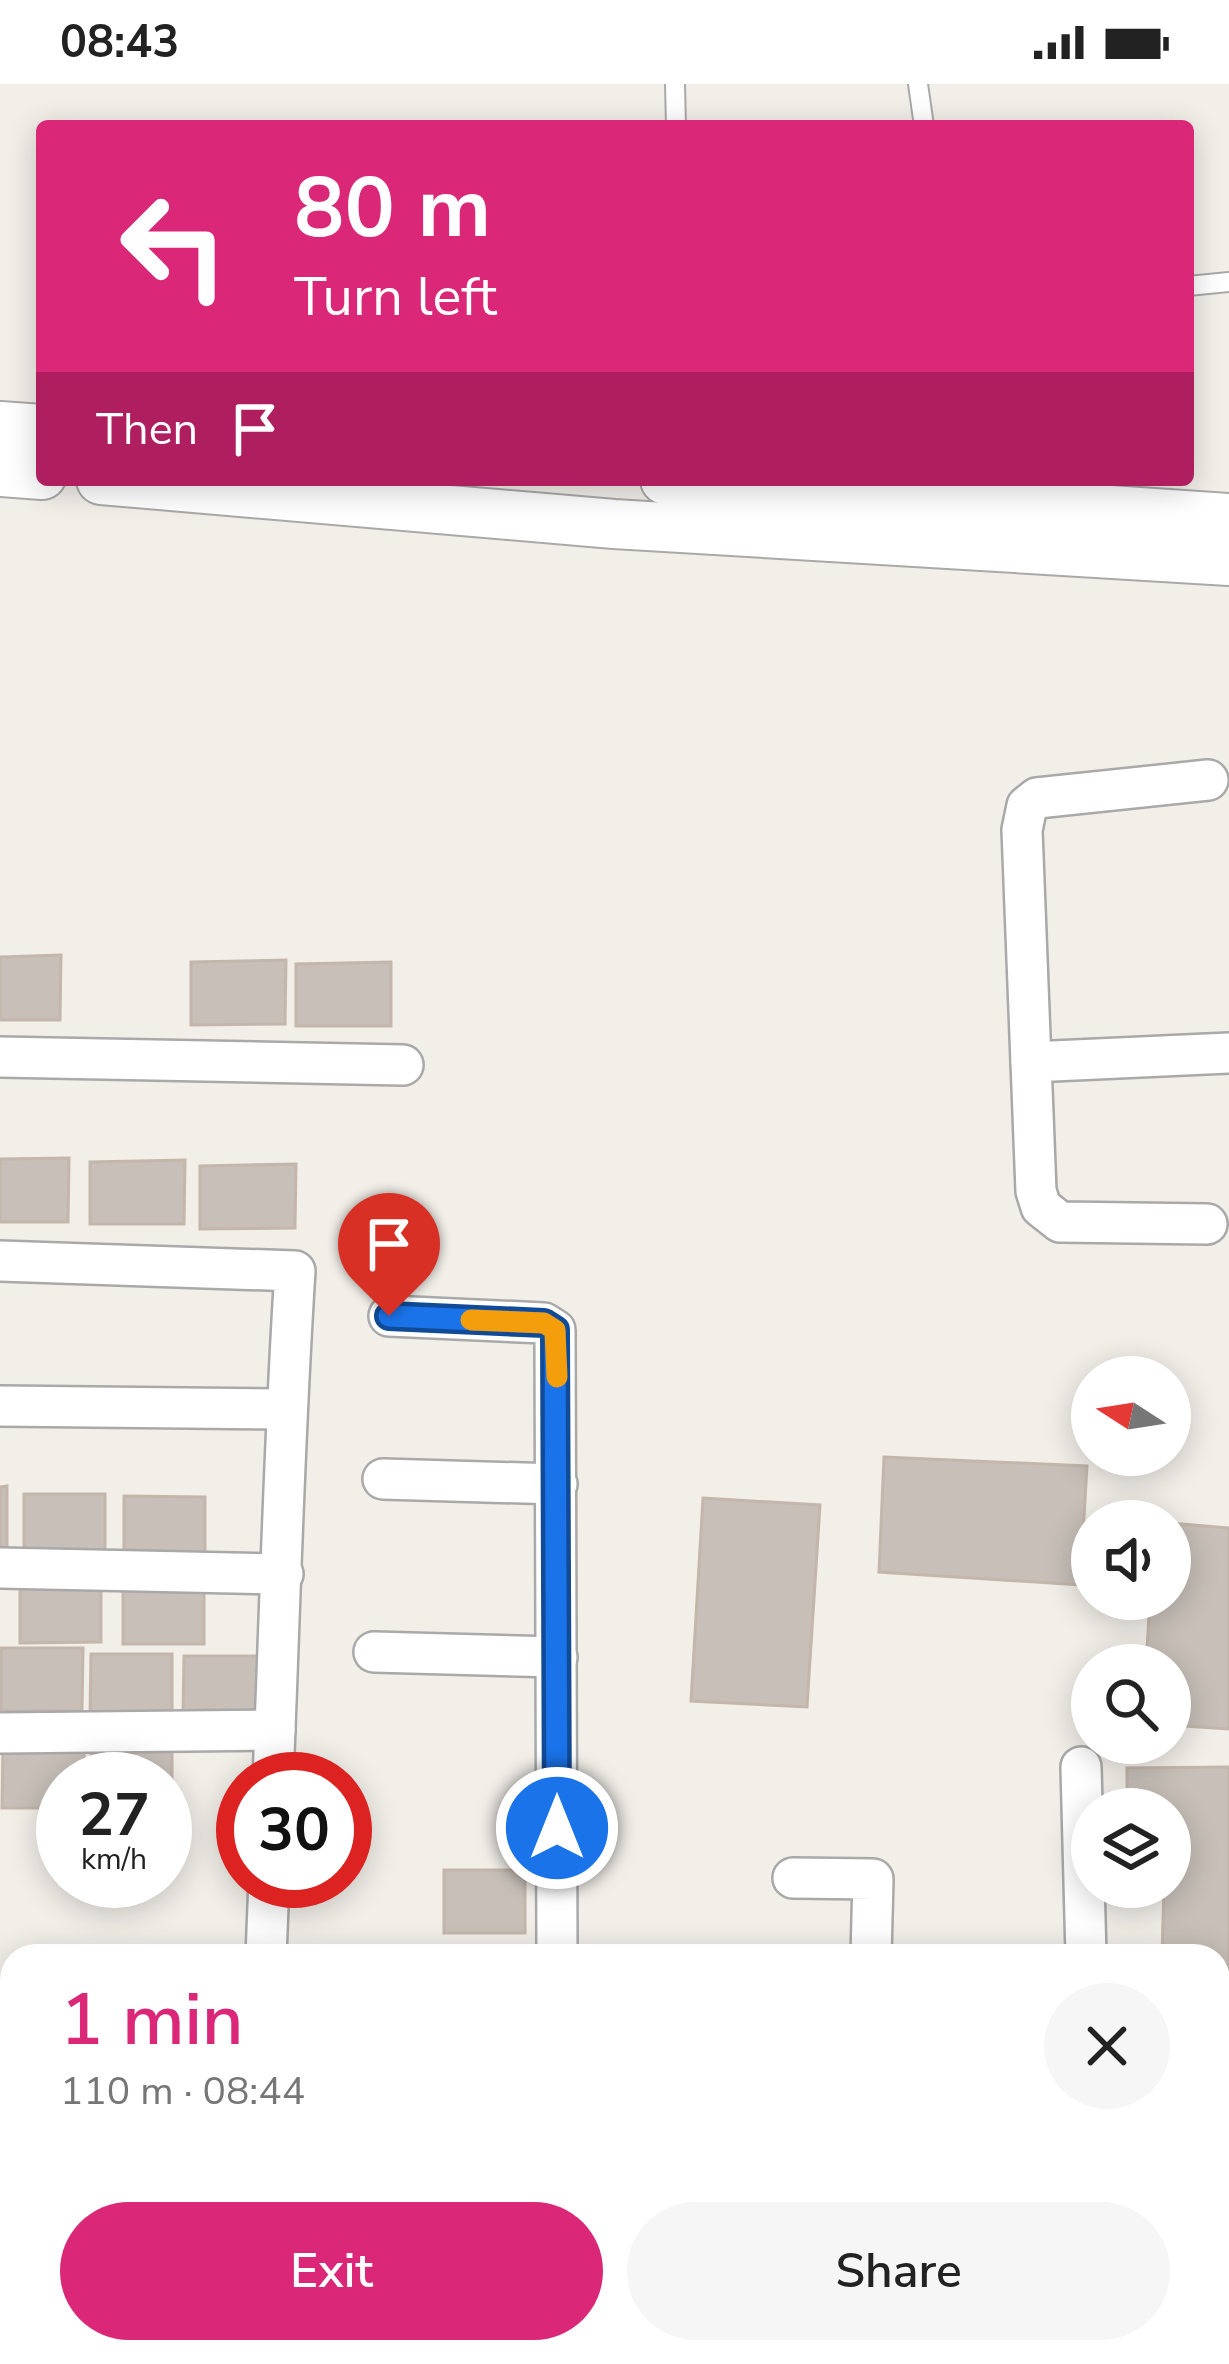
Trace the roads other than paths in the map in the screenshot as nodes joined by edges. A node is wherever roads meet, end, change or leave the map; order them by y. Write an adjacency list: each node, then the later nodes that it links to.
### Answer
1 (675, 84): 3 (lane)
2 (919, 84): 4 (lane)
3 (676, 120)
4 (923, 120)
5 (1229, 282): 6 (lane)
6 (1194, 285)
7 (0, 426): 8 (street)
8 (36, 429)
9 (0, 472): 10 (street)
10 (36, 475)
11 (171, 486): 14 (street)
12 (754, 486): 13 (street)
13 (1229, 518)
14 (1229, 561)
15 (1208, 780): 18 (street)
16 (1229, 1053): 18 (street)
17 (0, 1058): 19 (street)
18 (1031, 1062): 20 (street)
19 (403, 1065)
20 (1207, 1224)
21 (0, 1261): 24 (street)
22 (389, 1316): 26 (street)
23 (0, 1406): 24 (street)
24 (286, 1409): 28 (street)
25 (383, 1479): 26 (street)
26 (557, 1484): 30 (street)
27 (0, 1568): 28 (street)
28 (284, 1574): 31 (street)
29 (374, 1652): 30 (street)
30 (557, 1657): 38 (street)
31 (275, 1730): 32 (street); 33 (street)
32 (0, 1733)
33 (274, 1752)
34 (1081, 1767): 40 (street)
35 (793, 1879): 39 (street)
36 (268, 1908): 37 (street)
37 (266, 1944)
38 (557, 1944)
39 (871, 1944)
40 (1086, 1944)

